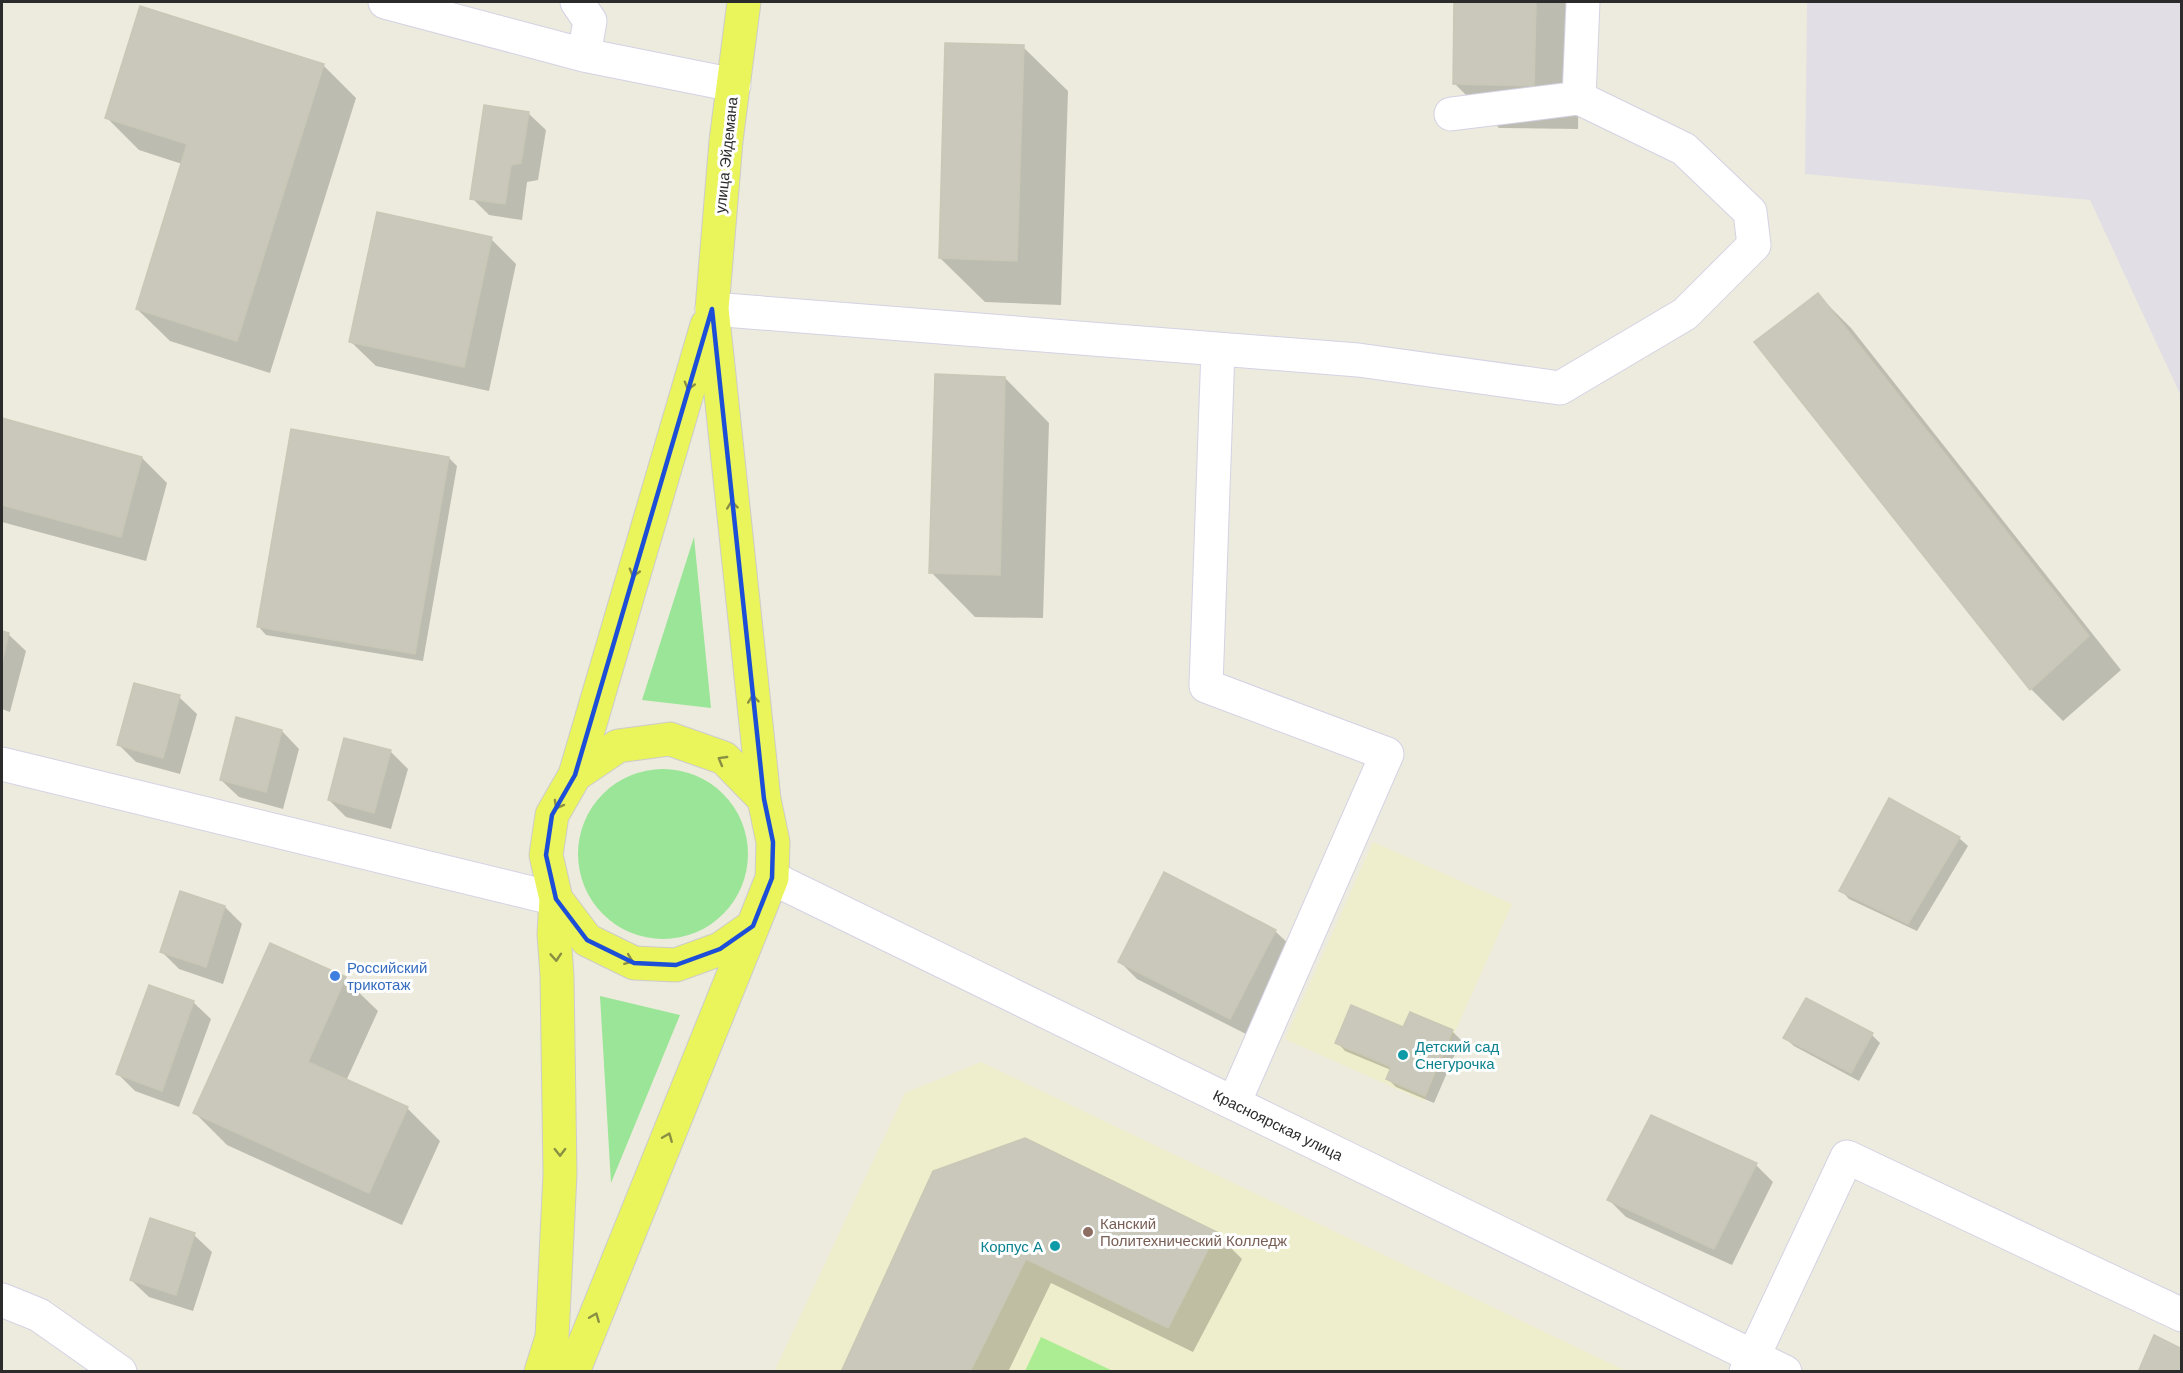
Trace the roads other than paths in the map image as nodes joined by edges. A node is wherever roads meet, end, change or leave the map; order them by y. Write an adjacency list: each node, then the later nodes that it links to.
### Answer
1 (385, 2): 5 (street)
2 (577, 2): 5 (street)
3 (744, 2): 6 (main road, улица Эйдемана)
4 (1583, 2): 7 (street)
5 (584, 55): 6 (street)
6 (734, 86): 9 (main road, улица Эйдемана)
7 (1580, 98): 8 (street); 10 (street)
8 (1451, 114)
9 (711, 309): 10 (street); 12 (main road, one-way to 12); 13 (main road, one-way to 9)
10 (1218, 349): 17 (street)
11 (2, 764): 15 (street)
12 (575, 775): 13 (main road, one-way to 12); 15 (main road, one-way to 15)
13 (764, 799): 14 (main road)
14 (772, 878): 16 (main road); 17 (street, Красноярская улица)
15 (556, 899): 16 (main road, one-way to 16); 22 (main road, one-way to 22)
16 (753, 926): 23 (main road, one-way to 16)
17 (1234, 1103): 20 (street, Красноярская улица)
18 (2, 1300): 21 (street)
19 (2181, 1315): 20 (street)
20 (1750, 1364): 24 (street, Красноярская улица)
21 (120, 1371)
22 (541, 1371)
23 (573, 1371)
24 (1785, 1371)

